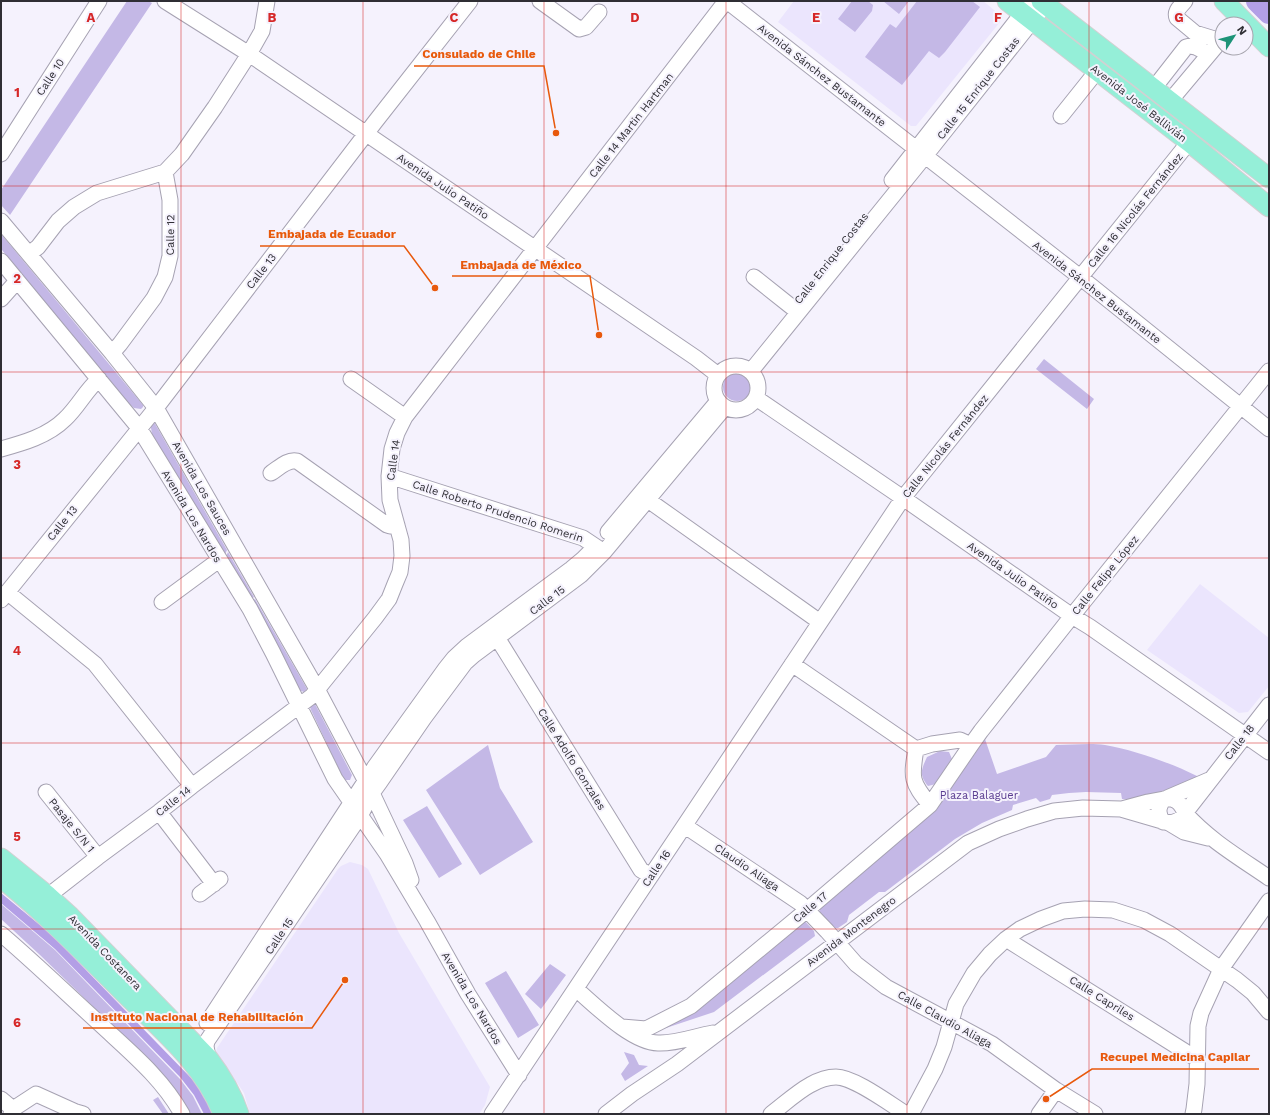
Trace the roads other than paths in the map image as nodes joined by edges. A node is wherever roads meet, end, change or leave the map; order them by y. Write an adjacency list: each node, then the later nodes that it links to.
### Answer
1 (100, 1): 27 (street, Calle 10)
2 (165, 1): 17 (street, Avenida Julio Patiño)
3 (267, 1): 17 (street)
4 (470, 1): 24 (street, Calle 13)
5 (540, 1): 11 (street)
6 (727, 1): 26 (street, Avenida Sánchez Bustamante); 33 (street, Calle 14 Martin Hartman)
7 (1007, 1): 10 (main road, Avenida José Ballivián)
8 (1185, 1): 14 (street)
9 (1224, 1): 12 (main road)
10 (1037, 7): 19 (main road, Avenida José Ballivián); 20 (main road, Avenida José Ballivián); 26 (street, Calle 15 Enrique Costas)
11 (599, 12)
12 (1234, 16)
13 (1254, 34): 15 (main road)
14 (1214, 38)
15 (1269, 47)
16 (1214, 48): 18 (street)
17 (249, 54): 24 (street, Avenida Julio Patiño); 28 (street)
18 (1208, 55): 20 (street); 21 (street)
19 (1097, 71): 22 (main road, Avenida José Ballivián); 23 (street)
20 (1154, 88): 21 (main road, Avenida José Ballivián)
21 (1170, 101): 29 (main road, Avenida José Ballivián)
22 (1141, 105): 25 (main road, Avenida José Ballivián); 30 (main road)
23 (1060, 116)
24 (366, 134): 33 (street, Avenida Julio Patiño); 50 (street, Calle 13)
25 (1189, 142): 31 (main road, Avenida José Ballivián); 37 (street, Calle 16 Nicolás Fernández)
26 (921, 152): 37 (street, Avenida Sánchez Bustamante); 40 (street, Calle Enrique Costas)
27 (1, 154)
28 (165, 172): 34 (street); 41 (street, Calle 12)
29 (1269, 178)
30 (1269, 189)
31 (1269, 207)
32 (1, 221): 34 (street, Avenida Los Sauces)
33 (535, 249): 44 (street, Avenida Julio Patiño); 51 (street, Calle 14)
34 (29, 254): 41 (street, Avenida Los Sauces)
35 (1, 261): 38 (street, Avenida Los Nardos)
36 (754, 277): 40 (street)
37 (1080, 277): 49 (street, Avenida Sánchez Bustamante); 57 (street, Calle Nicolás Fernández)
38 (17, 281): 39 (street); 45 (street, Avenida Los Nardos)
39 (1, 299)
40 (795, 310): 42 (street, Calle Enrique Costas)
41 (112, 353): 50 (street, Avenida Los Sauces)
42 (747, 369): 44 (street); 47 (street)
43 (1269, 371): 49 (street, Calle Felipe López)
44 (718, 375): 48 (street)
45 (100, 379): 52 (street, Avenida Los Nardos); 54 (street)
46 (351, 379): 51 (street)
47 (756, 398): 48 (street); 57 (street, Avenida Julio Patiño)
48 (722, 404): 58 (street, Calle 15); 60 (street, Calle 15)
49 (1240, 406): 53 (street, Avenida Sánchez Bustamante); 64 (street, Calle Felipe López)
50 (156, 408): 52 (street, Calle 13); 68 (street, Avenida Los Sauces)
51 (405, 417): 56 (street, Calle 14)
52 (139, 428): 61 (street, Avenida Los Nardos); 62 (street, Calle 13)
53 (1269, 429)
54 (1, 449)
55 (271, 473): 59 (street)
56 (389, 476): 59 (street, Calle 14); 60 (street, Calle Roberto Prudencio Romerin)
57 (903, 498): 64 (street, Avenida Julio Patiño); 65 (street, Calle Nicolás Fernández)
58 (648, 500): 60 (street, Calle 15); 65 (street)
59 (397, 525): 68 (street, Calle 14)
60 (600, 549): 66 (street, Calle 15)
61 (219, 560): 63 (street); 70 (street, Avenida Los Nardos)
62 (4, 596): 76 (street)
63 (162, 602)
64 (1072, 616): 71 (street, Avenida Julio Patiño); 72 (street, Calle Felipe López)
65 (820, 622): 67 (street, Calle 16)
66 (495, 633): 77 (street, Calle 15); 90 (street, Calle Adolfo Gonzales)
67 (792, 664): 73 (street); 86 (street, Calle 16)
68 (317, 689): 70 (street, Calle 14); 77 (street, Avenida Los Sauces)
69 (1269, 705): 71 (street, Calle 18)
70 (299, 706): 76 (street, Calle 14); 82 (street, Avenida Los Nardos)
71 (1244, 735): 74 (street, Avenida Julio Patiño); 75 (street, Calle 18)
72 (970, 745): 73 (street); 80 (street, Calle 17)
73 (916, 749): 80 (street)
74 (1269, 752)
75 (1210, 780): 79 (street); 84 (street, Calle 18)
76 (192, 786): 83 (street, Calle 14)
77 (369, 788): 82 (street, Calle 15); 97 (street, Avenida Los Nardos)
78 (46, 792): 88 (street, Pasaje S/N 1)
79 (1165, 799): 81 (street, Avenida Montenegro); 84 (street); 85 (street)
80 (930, 805): 96 (street, Calle 17)
81 (1121, 809): 85 (street, Avenida Montenegro); 100 (street, Avenida Montenegro)
82 (356, 810): 97 (street, Avenida Los Nardos); 107 (street, Calle 15)
83 (159, 812): 88 (street, Calle 14); 93 (street)
84 (1185, 813): 85 (street); 87 (street, Avenida Montenegro)
85 (1166, 822): 87 (street, Avenida Montenegro)
86 (685, 826): 90 (street, Calle 16); 96 (street, Claudio Aliaga)
87 (1211, 839): 92 (street, Avenida Montenegro)
88 (98, 857): 94 (street, Calle 14)
89 (1, 858): 94 (main road, Avenida Costanera)
90 (651, 876): 102 (street, Calle 16)
91 (1, 878): 107 (main road, Avenida Costanera)
92 (1269, 878)
93 (200, 894)
94 (48, 896): 107 (main road, Avenida Costanera)
95 (1269, 901): 101 (street)
96 (807, 910): 100 (street, Calle Claudio Aliaga); 105 (street, Calle 17)
97 (427, 920): 109 (street, Avenida Los Nardos)
98 (1, 934): 114 (street)
99 (1006, 939): 101 (street); 104 (street); 108 (street, Calle Capriles)
100 (837, 942): 104 (street, Calle Claudio Aliaga); 106 (street, Avenida Montenegro)
101 (1221, 968): 103 (street); 108 (street)
102 (576, 989): 105 (street); 109 (street, Calle 16)
103 (1269, 1012)
104 (951, 1022): 110 (street, Calle Claudio Aliaga); 121 (street)
105 (622, 1027): 106 (street)
106 (718, 1032): 118 (street, Avenida Montenegro)
107 (200, 1056): 115 (main road, Avenida Costanera); 116 (main road, Avenida Costanera)
108 (1197, 1059): 124 (street)
109 (519, 1075): 117 (street, Calle 16)
110 (1056, 1090): 122 (street); 123 (street, Calle Claudio Aliaga)
111 (1, 1099): 112 (street)
112 (12, 1111): 113 (street)
113 (83, 1114)
114 (182, 1114)
115 (223, 1114)
116 (239, 1114)
117 (492, 1114)
118 (606, 1114)
119 (771, 1114): 120 (street)
120 (906, 1114)
121 (911, 1114)
122 (1039, 1114)
123 (1095, 1114)
124 (1193, 1114)

